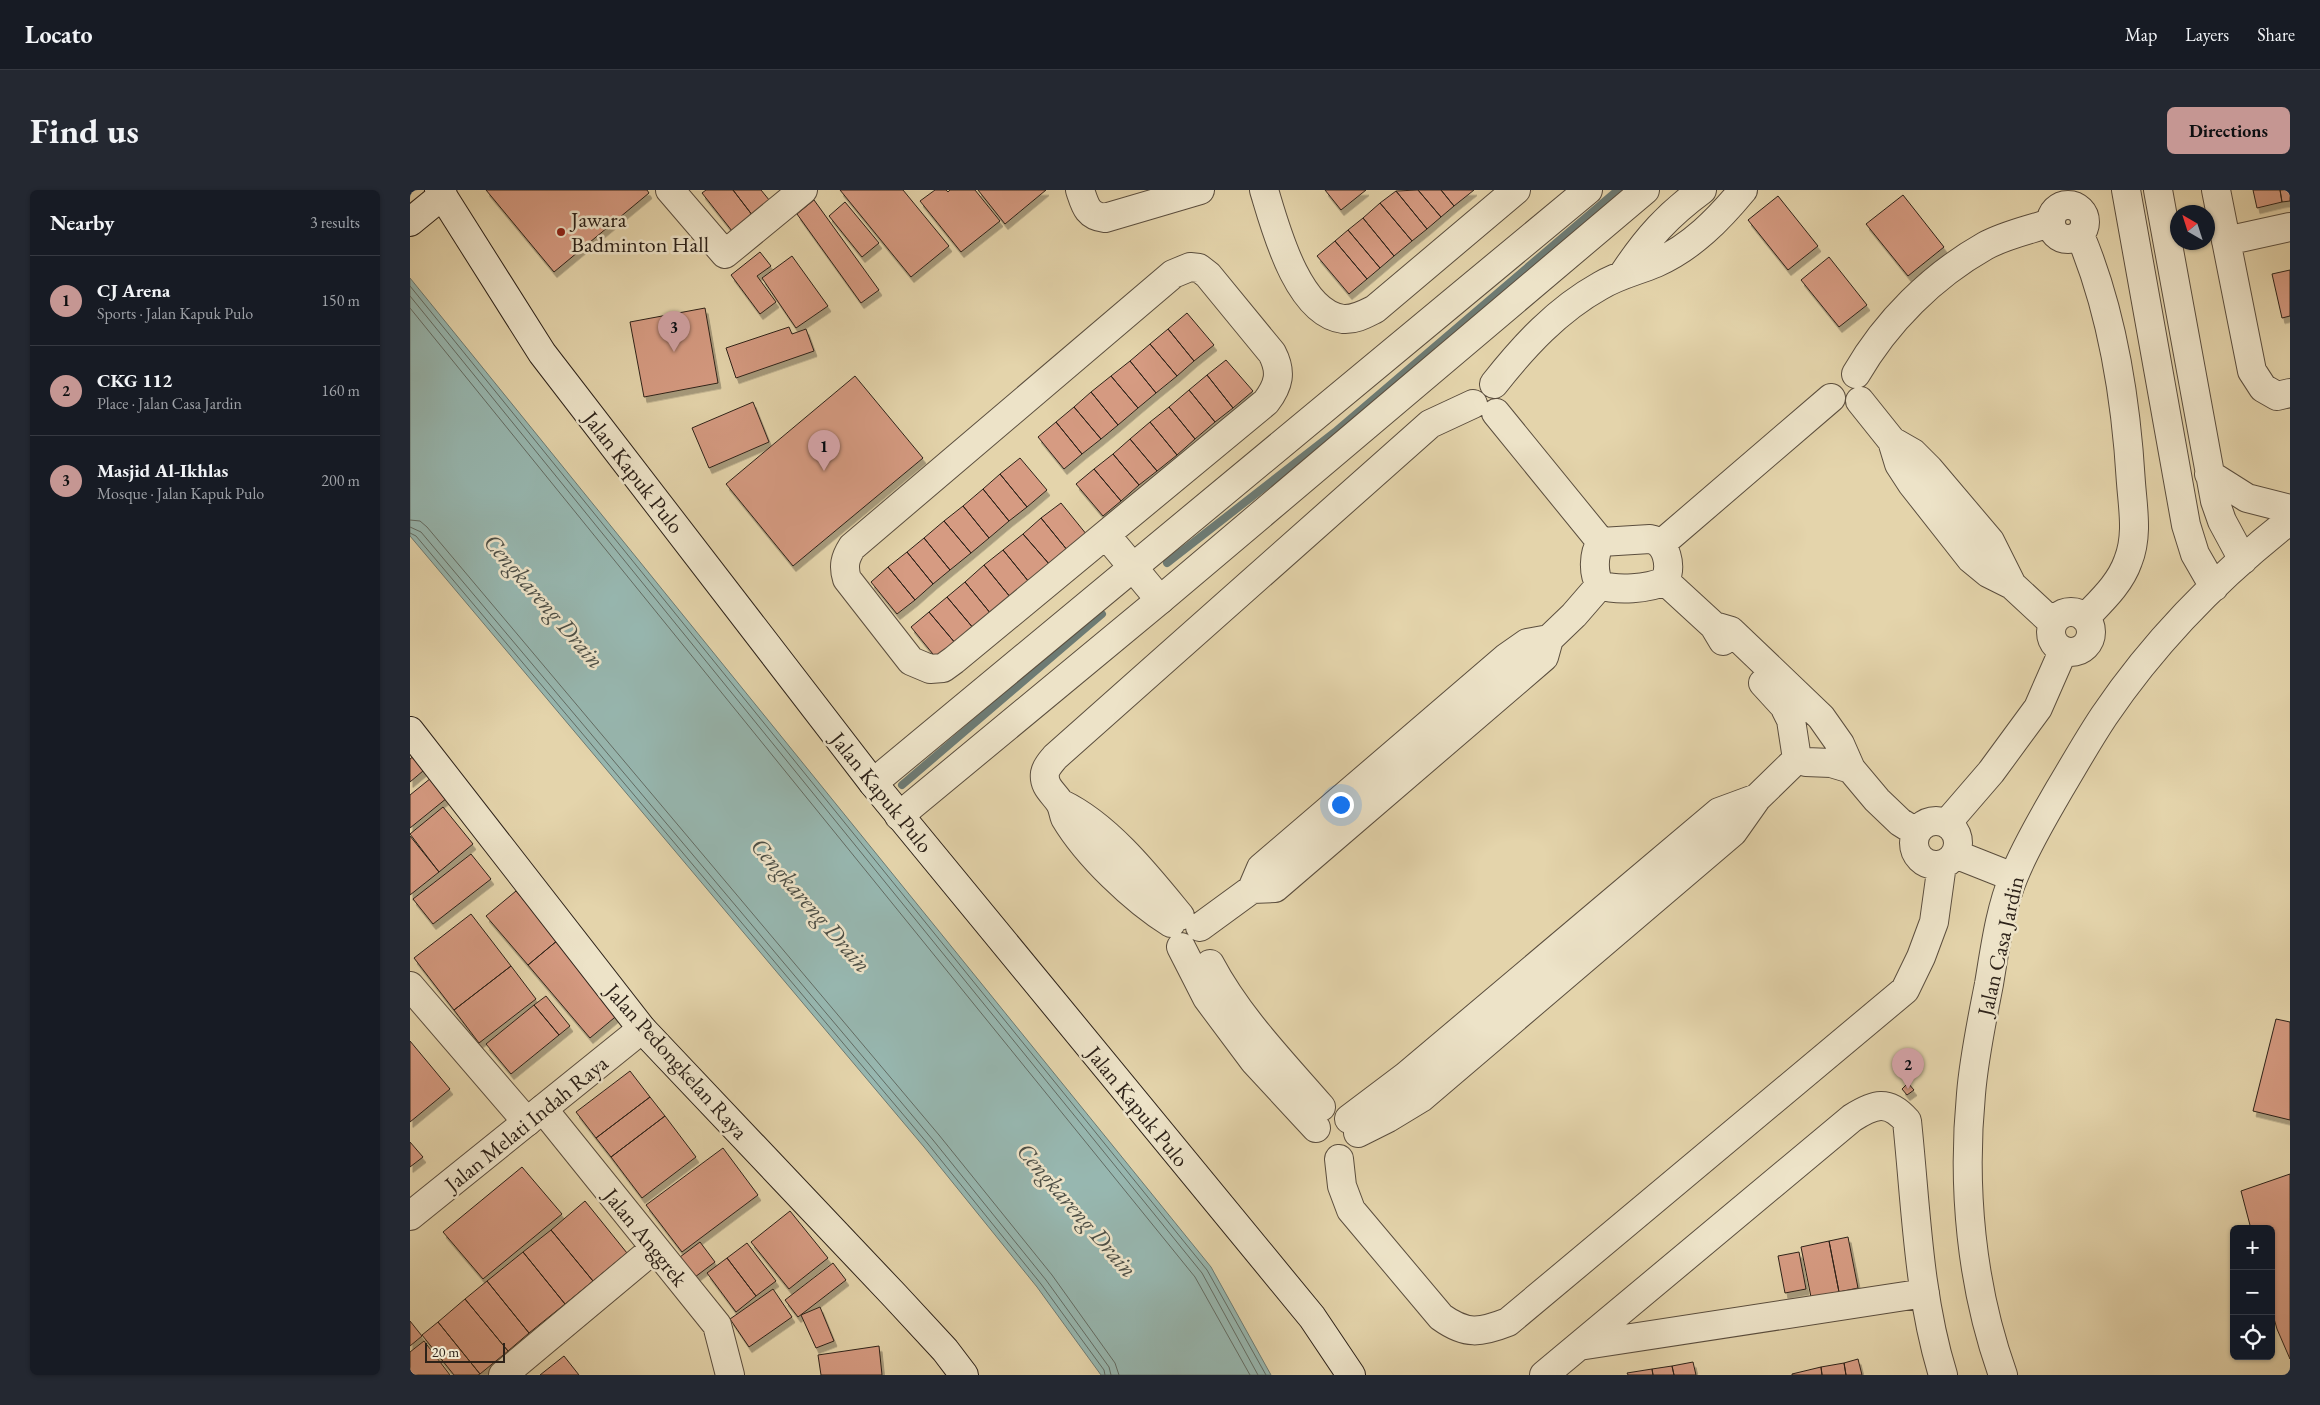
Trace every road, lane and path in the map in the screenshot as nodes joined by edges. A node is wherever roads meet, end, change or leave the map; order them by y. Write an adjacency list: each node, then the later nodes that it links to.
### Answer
1 (670, 190): 2 (street)
2 (803, 190)
3 (1080, 190): 4 (street)
4 (1200, 190)
5 (1264, 190): 6 (street)
6 (1516, 190)
7 (1588, 190): 33 (street)
8 (1644, 190): 37 (street)
9 (1702, 190): 20 (street)
10 (1743, 190): 20 (street)
11 (2126, 190): 36 (street)
12 (2158, 190): 26 (street)
13 (2216, 190): 19 (street)
14 (2073, 197): 16 (street); 18 (street)
15 (430, 203): 45 (street, Jalan Kapuk Pulo)
16 (2050, 223): 18 (street); 21 (street)
17 (2290, 227): 19 (street)
18 (2080, 235): 38 (street)
19 (2226, 241): 22 (street)
20 (1624, 273): 25 (street)
21 (1856, 374): 23 (street); 24 (street)
22 (2290, 393)
23 (1831, 398): 24 (street); 31 (street)
24 (1860, 401): 39 (street)
25 (1484, 408): 30 (street); 51 (street)
26 (2210, 474): 27 (street); 32 (street)
27 (2290, 508)
28 (2290, 520): 32 (street, Jalan Casa Jardin)
29 (1106, 535): 29 (street); 33 (street)
30 (1600, 542): 31 (street); 35 (street)
31 (1662, 544): 34 (street)
32 (2243, 560): 36 (street, Jalan Casa Jardin)
33 (1135, 568): 37 (street); 45 (street)
34 (1664, 581): 35 (street); 40 (street)
35 (1600, 585): 51 (street)
36 (2214, 587): 50 (street, Jalan Casa Jardin)
37 (1160, 600): 46 (street)
38 (2085, 618): 39 (street); 41 (street)
39 (2053, 623): 41 (street)
40 (1714, 626): 43 (street); 44 (street)
41 (2063, 650): 47 (street)
42 (410, 731): 53 (street, Jalan Pedongkelan Raya)
43 (1797, 759): 44 (street); 55 (street)
44 (1850, 769): 48 (street)
45 (873, 784): 46 (street, Jalan Kapuk Pulo)
46 (899, 816): 64 (street, Jalan Kapuk Pulo)
47 (1947, 823): 48 (street); 49 (street)
48 (1916, 832): 49 (street)
49 (1949, 859): 50 (street); 56 (street)
50 (2013, 878): 67 (street, Jalan Casa Jardin)
51 (1186, 931): 55 (street)
52 (410, 986): 54 (street, Jalan Anggrek)
53 (642, 1029): 54 (street, Jalan Melati Indah Raya); 63 (street, Jalan Pedongkelan Raya)
54 (535, 1116): 57 (street, Jalan Melati Indah Raya); 58 (street, Jalan Anggrek)
55 (1338, 1124): 56 (street); 56 (street)
56 (1339, 1159)
57 (410, 1216)
58 (655, 1248): 61 (street); 62 (street, Jalan Anggrek)
59 (1925, 1292): 60 (street); 60 (street); 66 (street)
60 (1579, 1346): 65 (street)
61 (503, 1375)
62 (730, 1375)
63 (964, 1375)
64 (1350, 1375)
65 (1544, 1375)
66 (1943, 1375)
67 (2003, 1375)

